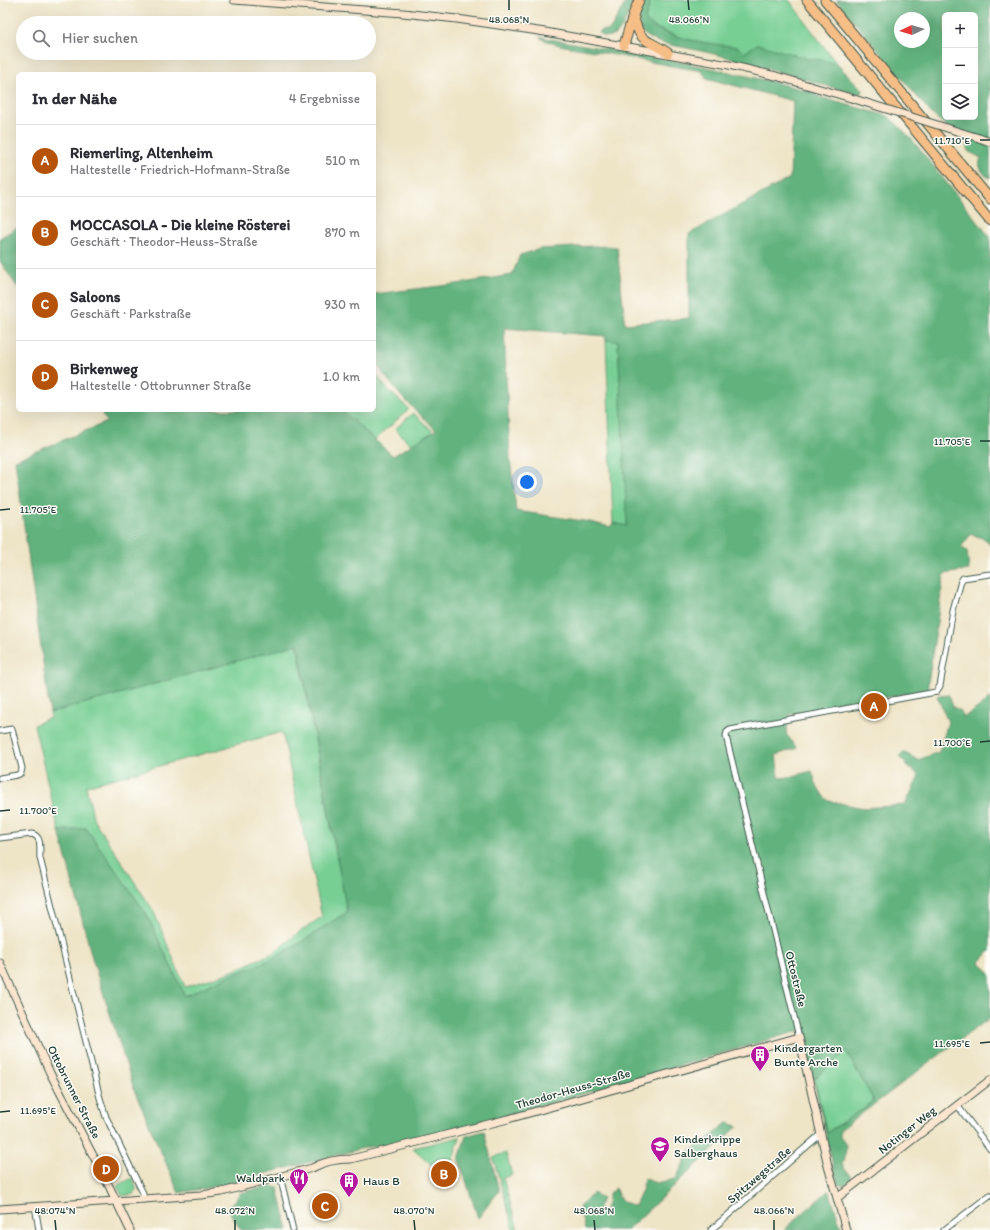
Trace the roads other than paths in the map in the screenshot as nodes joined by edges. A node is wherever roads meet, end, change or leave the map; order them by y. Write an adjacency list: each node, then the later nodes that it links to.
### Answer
1 (234, 0): 6 (street)
2 (639, 0): 5 (highway)
3 (807, 0): 10 (highway)
4 (825, 0): 9 (highway)
5 (633, 15): 6 (highway); 7 (highway)
6 (624, 45): 7 (street)
7 (668, 53): 8 (street, bridge)
8 (990, 142)
9 (990, 199)
10 (990, 221)
11 (990, 574): 16 (street, Ottostraße)
12 (0, 731): 13 (street)
13 (0, 778)
14 (0, 838): 24 (street)
15 (0, 964): 25 (street, Ottobrunner Straße)
16 (799, 1036): 19 (street, Ottostraße); 21 (street, Theodor-Heuss-Straße)
17 (990, 1080): 18 (street, Notinger Weg)
18 (957, 1105): 20 (street); 23 (street, Notinger Weg)
19 (821, 1134): 23 (street, Ottostraße); 31 (street, Spitzwegstraße)
20 (990, 1149)
21 (280, 1176): 24 (street, Theodor-Heuss-Straße); 30 (street)
22 (990, 1195): 33 (street)
23 (837, 1198): 32 (street, Ottostraße)
24 (143, 1200): 25 (street, Theodor-Heuss-Straße)
25 (116, 1201): 26 (street, Theodor-Heuss-Straße); 29 (street, Ottobrunner Straße)
26 (36, 1206): 27 (street, Theodor-Heuss-Straße); 28 (street)
27 (0, 1209)
28 (39, 1230)
29 (130, 1230)
30 (293, 1230)
31 (710, 1230)
32 (846, 1230)
33 (944, 1230)

